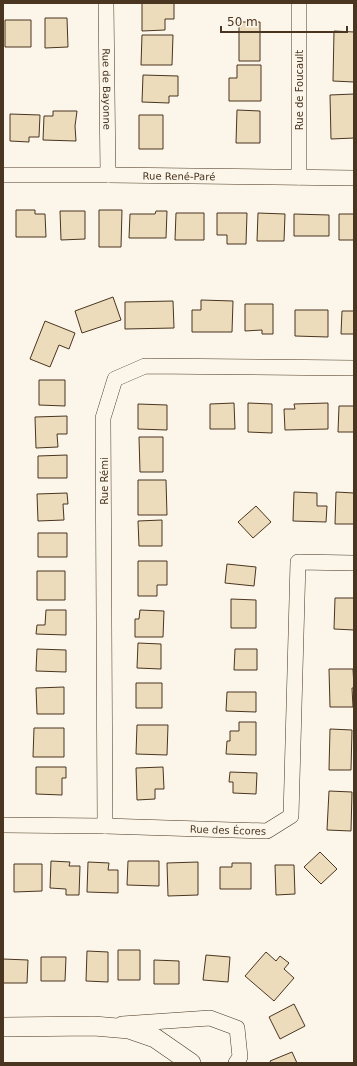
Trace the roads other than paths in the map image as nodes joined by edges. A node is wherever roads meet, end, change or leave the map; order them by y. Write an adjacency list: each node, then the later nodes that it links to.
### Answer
1 (106, 3): 4 (street, Rue de Bayonne)
2 (299, 3): 5 (street, Rue de Foucault)
3 (3, 175): 4 (street, Rue René-Paré)
4 (108, 175): 5 (street, Rue René-Paré)
5 (299, 177): 6 (street, Rue René-Paré)
6 (354, 178)
7 (354, 368): 10 (street, Rue Rémi)
8 (354, 563): 10 (street, Rue des Écores)
9 (3, 825): 10 (street, Rue des Écores)
10 (105, 826)
11 (94, 1026): 12 (street); 13 (street); 14 (street)
12 (3, 1027)
13 (191, 1063)
14 (236, 1063)

